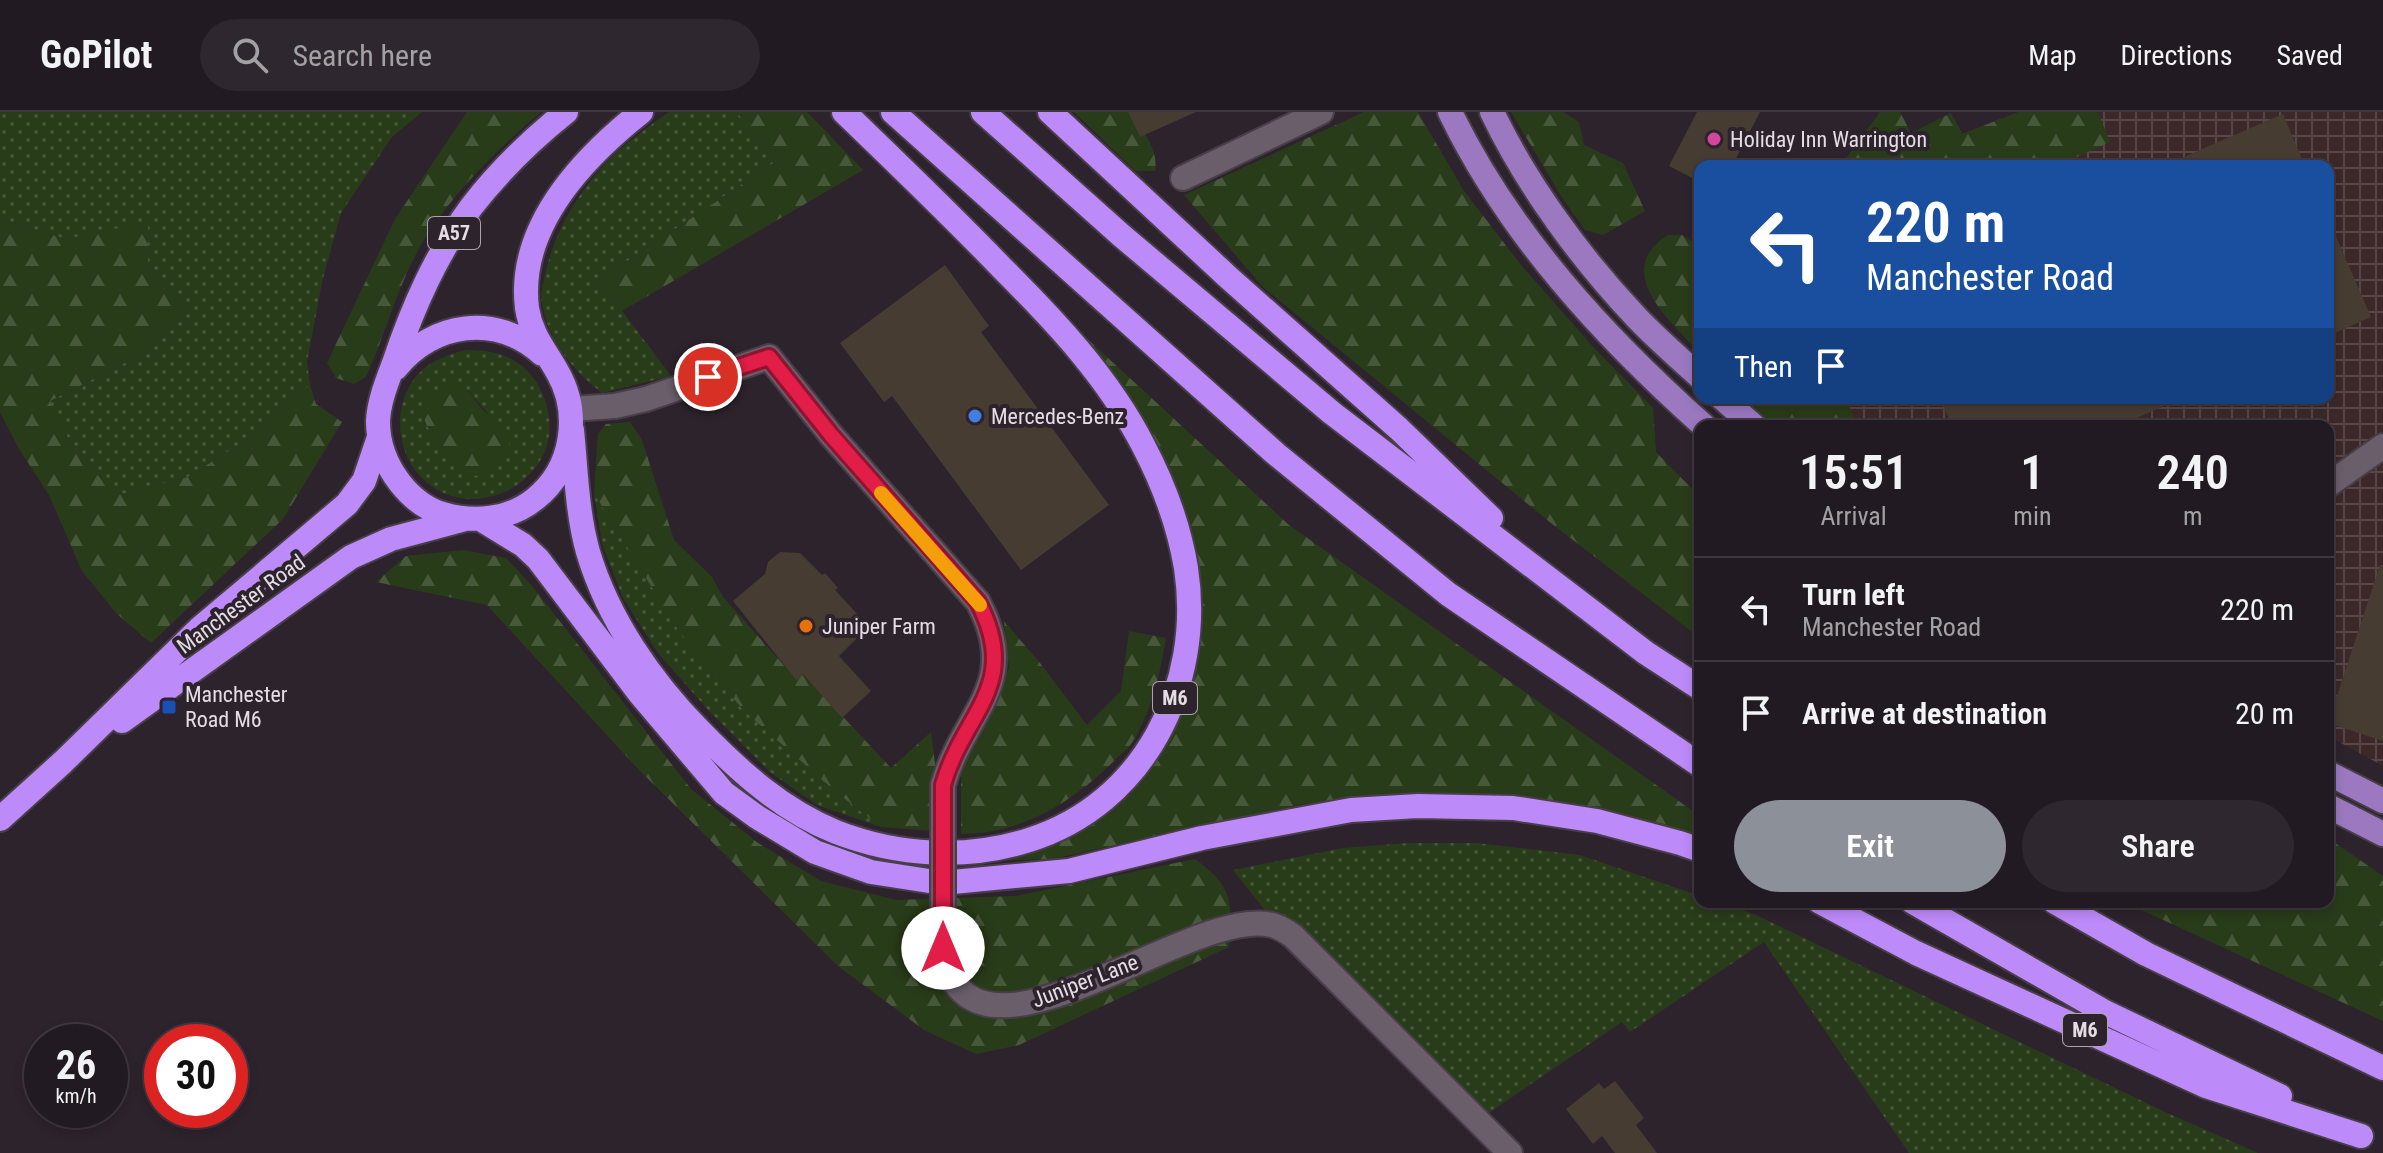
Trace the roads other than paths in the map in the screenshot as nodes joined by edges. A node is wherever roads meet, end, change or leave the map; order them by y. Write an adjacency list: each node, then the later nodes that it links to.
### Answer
1 (566, 112): 13 (highway, A57)
2 (641, 112): 11 (highway, A57)
3 (844, 112): 15 (highway, M6)
4 (893, 112): 24 (highway)
5 (983, 112): 22 (highway)
6 (1050, 112): 22 (highway)
7 (1321, 112): 10 (street)
8 (1450, 112): 16 (main road)
9 (1492, 112): 12 (main road)
10 (1183, 178)
11 (548, 359): 13 (highway, A57); 15 (highway, A57)
12 (1694, 371)
13 (386, 384): 18 (highway, A57)
14 (1729, 404): 17 (main road)
15 (572, 420): 21 (highway, A57); 37 (street, Juniper Lane, bridge)
16 (1697, 420)
17 (1747, 420)
18 (379, 437): 21 (highway, A57); 25 (highway, Manchester Road / A57)
19 (2383, 446): 20 (street)
20 (2334, 481)
21 (473, 519): 25 (highway, Manchester Road / A57); 31 (highway)
22 (1567, 592): 23 (highway)
23 (1694, 684)
24 (1694, 761)
25 (63, 762): 29 (highway, Manchester Road / A57)
26 (2334, 776): 27 (main road)
27 (2383, 801)
28 (2334, 809): 30 (main road)
29 (0, 819)
30 (2383, 834)
31 (1694, 848)
32 (1831, 908): 36 (highway, M6)
33 (1923, 908): 36 (highway, M6)
34 (2066, 908): 35 (highway)
35 (2383, 1068)
36 (2372, 1140)
37 (1510, 1153)

